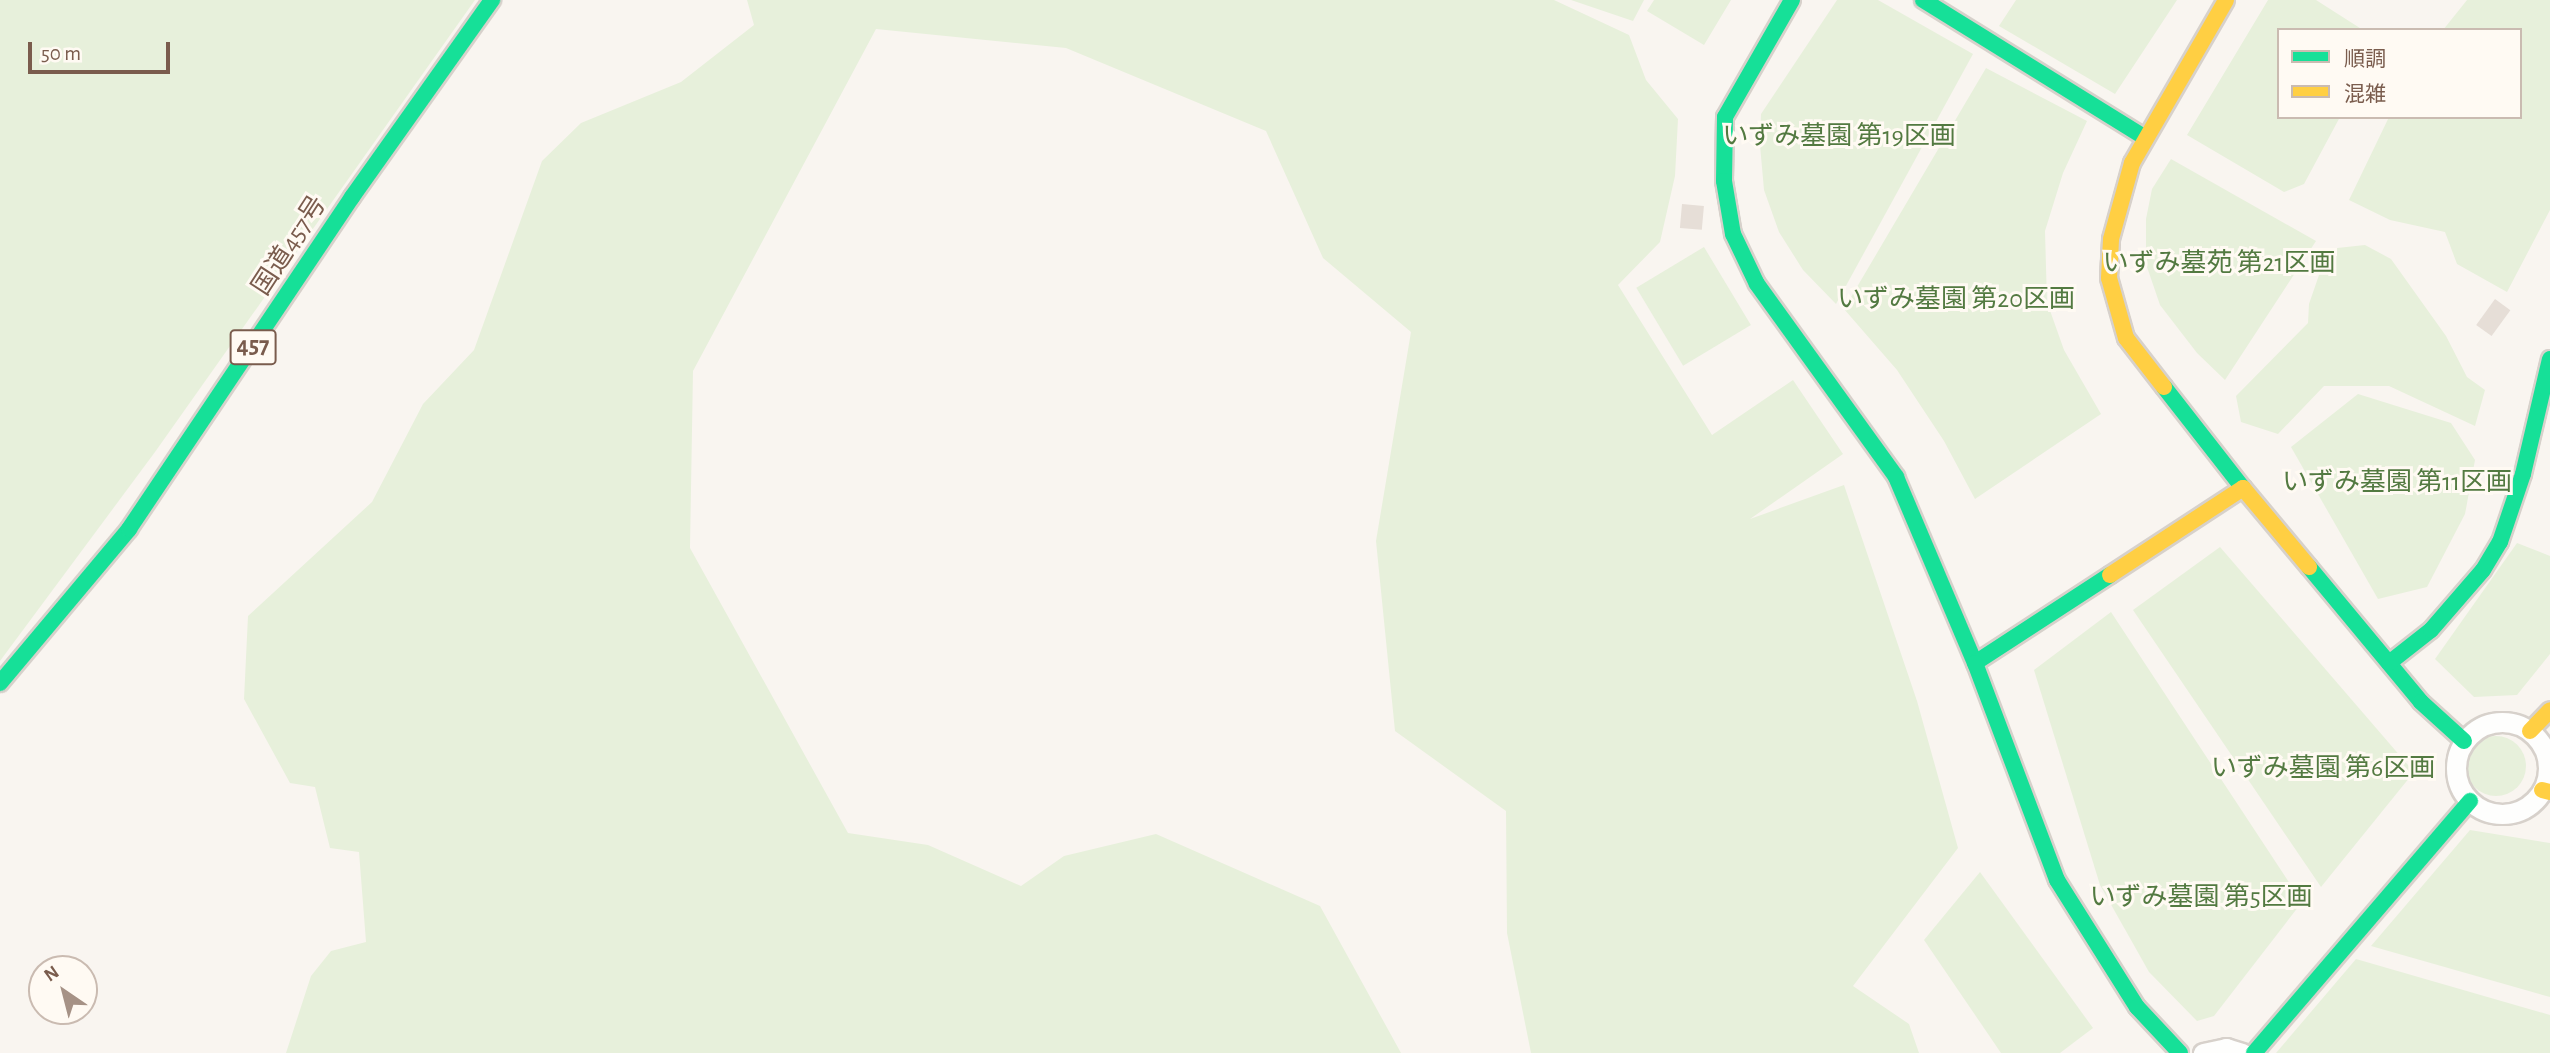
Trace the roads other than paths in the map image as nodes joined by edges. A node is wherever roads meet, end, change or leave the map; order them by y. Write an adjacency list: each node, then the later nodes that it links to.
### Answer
1 (492, 0): 10 (main road, 国道457号 / 457)
2 (1792, 0): 8 (main road)
3 (1923, 0): 5 (main road)
4 (2226, 0): 5 (main road)
5 (2146, 138): 7 (main road)
6 (2550, 359): 9 (main road)
7 (2243, 488): 8 (main road); 9 (main road)
8 (1975, 663): 16 (main road)
9 (2389, 663): 13 (main road)
10 (0, 683)
11 (2550, 710): 12 (main road)
12 (2530, 731): 13 (street); 14 (street)
13 (2464, 741): 15 (street)
14 (2546, 791): 15 (street)
15 (2470, 801): 19 (main road)
16 (2180, 1053)
17 (2203, 1053): 18 (street)
18 (2242, 1053)
19 (2253, 1053)

